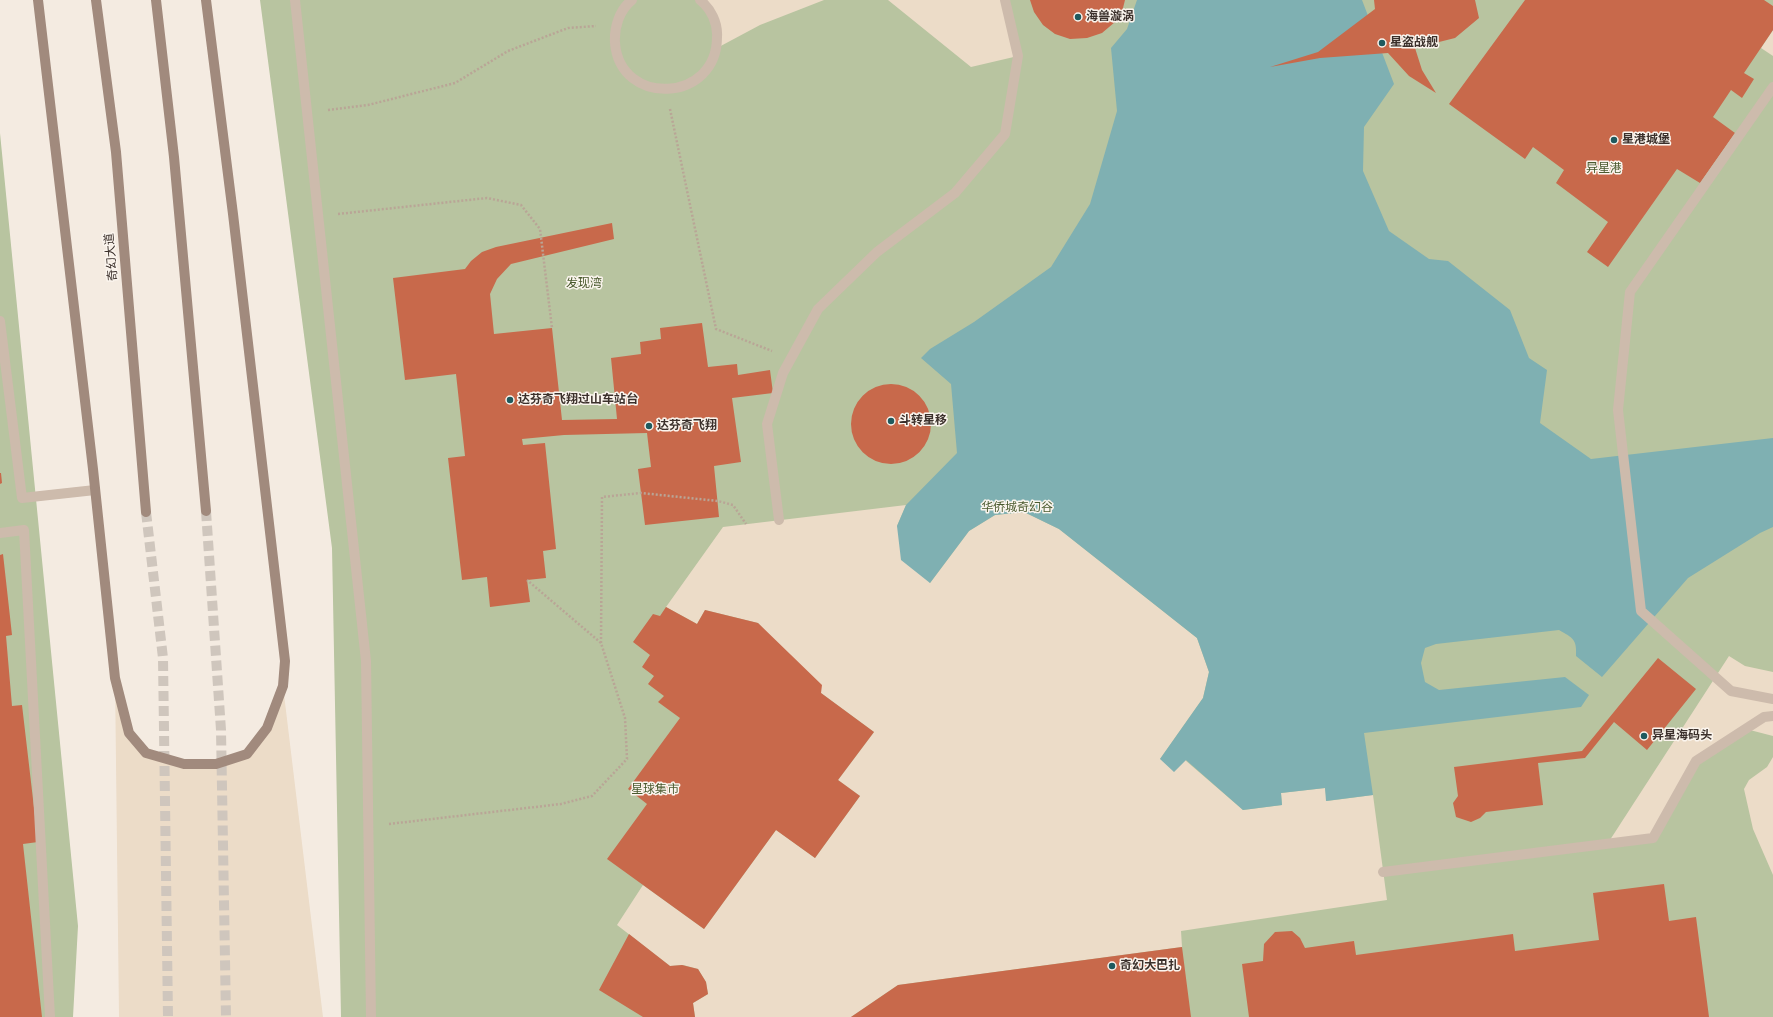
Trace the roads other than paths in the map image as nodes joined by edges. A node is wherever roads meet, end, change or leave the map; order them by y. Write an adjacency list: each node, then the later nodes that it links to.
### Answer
1 (38, 0): 11 (street)
2 (96, 0): 13 (street, 奇幻大道)
3 (156, 0): 12 (street)
4 (206, 0): 11 (street)
5 (295, 0): 20 (street)
6 (632, 0): 7 (street)
7 (700, 0)
8 (1005, 0): 14 (street)
9 (1773, 87): 16 (street)
10 (0, 321): 11 (street)
11 (95, 490)
12 (206, 511)
13 (146, 512)
14 (779, 520)
15 (0, 533): 19 (street)
16 (1773, 699)
17 (1773, 716): 18 (street)
18 (1383, 872)
19 (50, 1017)
20 (371, 1017)

